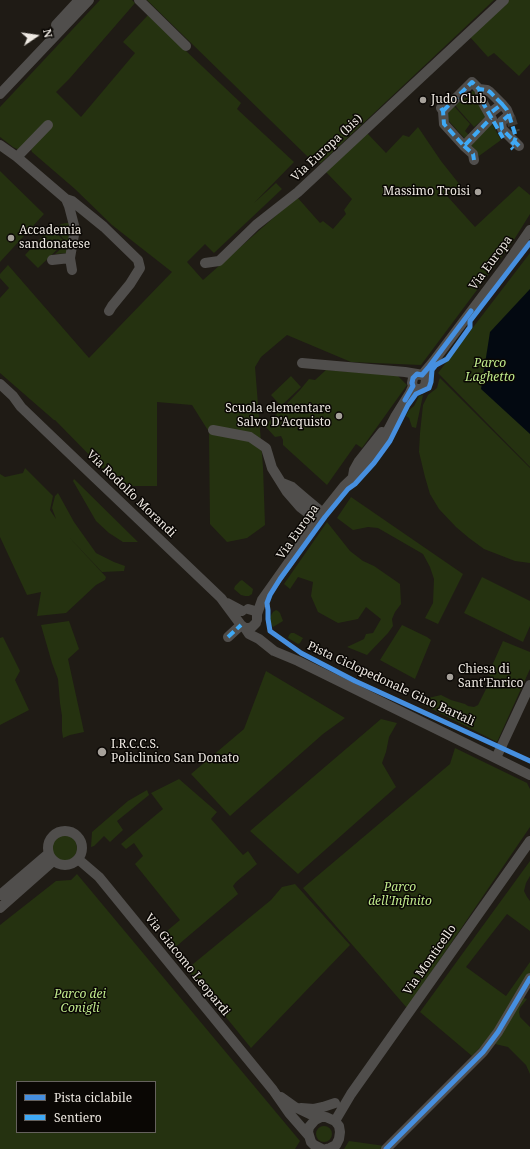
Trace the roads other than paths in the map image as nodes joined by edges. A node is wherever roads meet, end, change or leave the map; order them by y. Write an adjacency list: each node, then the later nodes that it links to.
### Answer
1 (79, 0): 7 (street)
2 (89, 0): 8 (street)
3 (139, 0): 5 (street)
4 (504, 0): 22 (street, Via Europa (bis))
5 (186, 46)
6 (475, 85): 9 (street); 10 (street); 15 (street)
7 (0, 87)
8 (0, 94)
9 (502, 104): 10 (street); 13 (street)
10 (490, 116): 12 (street); 15 (street)
11 (48, 125): 16 (street)
12 (504, 138)
13 (515, 142)
14 (0, 145): 16 (street)
15 (464, 146): 17 (street)
16 (17, 157): 18 (street)
17 (474, 160)
18 (66, 199): 20 (street); 24 (street)
19 (530, 230): 26 (street, Via Europa)
20 (70, 258): 21 (street); 23 (street)
21 (52, 260)
22 (205, 263)
23 (72, 270)
24 (109, 311)
25 (302, 363): 26 (street)
26 (418, 381): 32 (street, Via Europa)
27 (0, 384): 30 (street, Via Rodolfo Morandi)
28 (0, 388): 30 (street, Via Rodolfo Morandi)
29 (0, 393): 30 (street, Via Rodolfo Morandi)
30 (19, 404): 33 (street, Via Rodolfo Morandi)
31 (212, 430): 32 (street, Via Europa)
32 (320, 516): 33 (street, Via Europa)
33 (247, 619): 34 (street, Via Europa); 36 (street, Via Rodolfo Morandi)
34 (228, 637)
35 (530, 685): 36 (street)
36 (496, 758): 37 (street, Via Rodolfo Morandi)
37 (529, 775)
38 (529, 842): 45 (street, Via Monticello)
39 (50, 857): 40 (street); 40 (street); 41 (street); 42 (street)
40 (78, 859): 44 (street, Via Giacomo Leopardi)
41 (0, 895)
42 (0, 908)
43 (530, 978): 52 (street)
44 (273, 1090): 47 (street, Via Giacomo Leopardi); 50 (street, Via Giacomo Leopardi)
45 (350, 1094): 46 (street, Via Monticello); 49 (street, Via Monticello)
46 (334, 1103): 47 (street); 48 (street, Via Monticello)
47 (295, 1107): 48 (street, Via Giacomo Leopardi)
48 (320, 1118): 49 (street); 50 (street)
49 (335, 1121): 51 (street)
50 (309, 1142): 51 (street)
51 (327, 1149)
52 (386, 1149)

